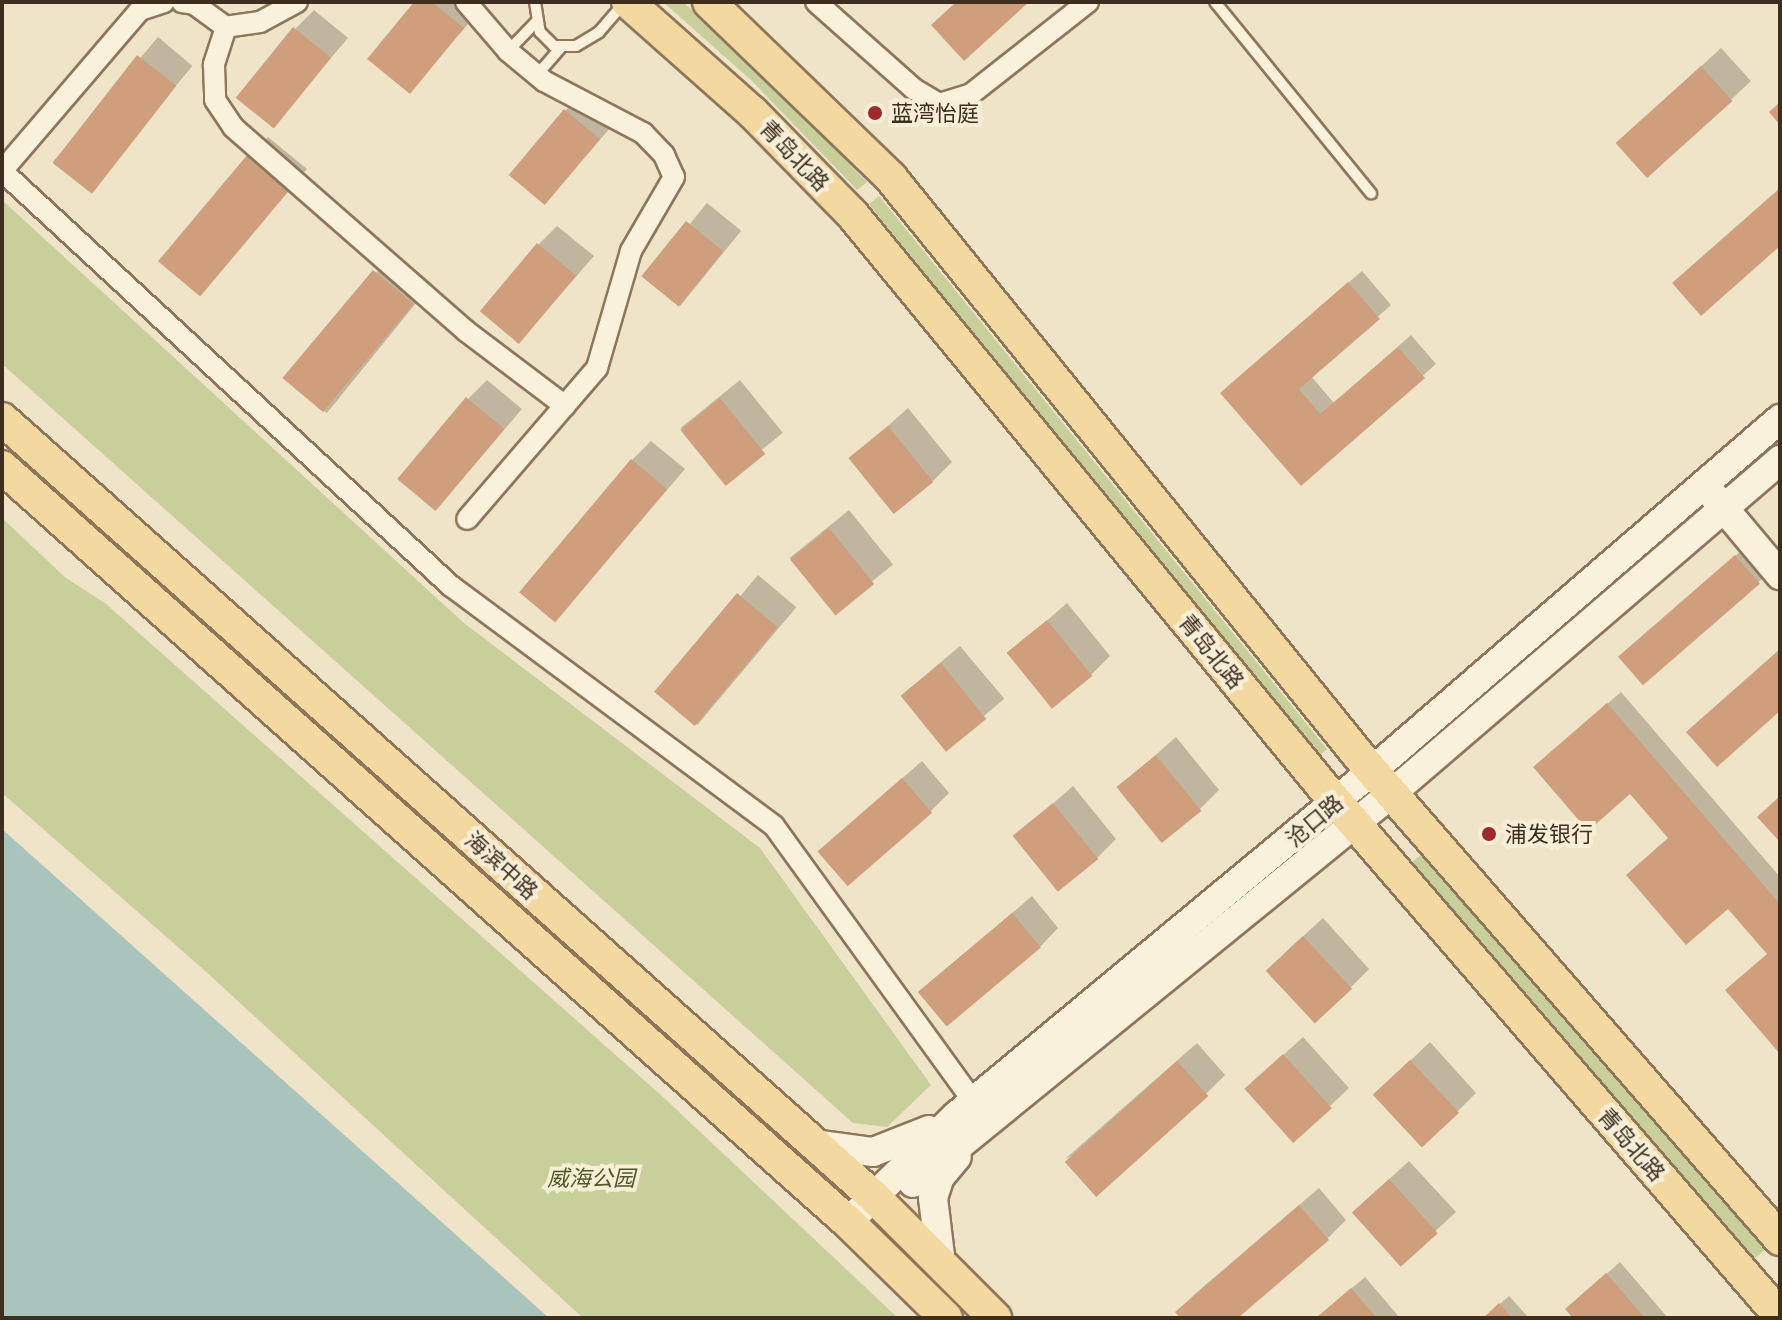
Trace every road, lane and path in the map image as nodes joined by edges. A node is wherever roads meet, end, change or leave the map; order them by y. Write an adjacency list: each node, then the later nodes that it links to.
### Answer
1 (164, 2): 16 (street)
2 (182, 2): 12 (street)
3 (297, 2): 12 (street)
4 (466, 2): 14 (street)
5 (535, 2): 11 (lane)
6 (627, 2): 13 (lane); 28 (main road, 青岛北路)
7 (709, 2): 27 (main road)
8 (816, 2): 9 (street)
9 (1088, 2)
10 (1215, 2): 17 (lane)
11 (536, 22): 13 (lane); 14 (lane)
12 (226, 27): 18 (street)
13 (562, 46): 15 (lane)
14 (508, 51): 15 (street)
15 (537, 75): 18 (street)
16 (2, 171): 29 (street)
17 (1371, 193)
18 (565, 406): 25 (street)
19 (2, 419): 30 (main road, 海滨中路)
20 (1780, 419): 23 (main road, 沧口路)
21 (1780, 460): 24 (main road, 沧口路)
22 (2, 467): 32 (main road, 海滨中路)
23 (1704, 485): 24 (main road); 27 (main road, 沧口路)
24 (1724, 508): 26 (main road); 27 (main road, 沧口路)
25 (467, 519)
26 (1780, 575)
27 (1381, 783): 28 (main road, 沧口路); 33 (main road)
28 (1345, 813): 29 (main road, 沧口路); 35 (main road, 青岛北路)
29 (969, 1117): 30 (main road); 31 (main road, 沧口路); 34 (main road)
30 (813, 1144): 31 (main road, 海滨中路)
31 (879, 1202): 32 (main road, 沧口路); 34 (main road, 海滨中路)
32 (854, 1228): 36 (main road, 海滨中路)
33 (1780, 1239)
34 (941, 1264): 37 (main road, 海滨中路)
35 (1780, 1316)
36 (946, 1318)
37 (995, 1318)

